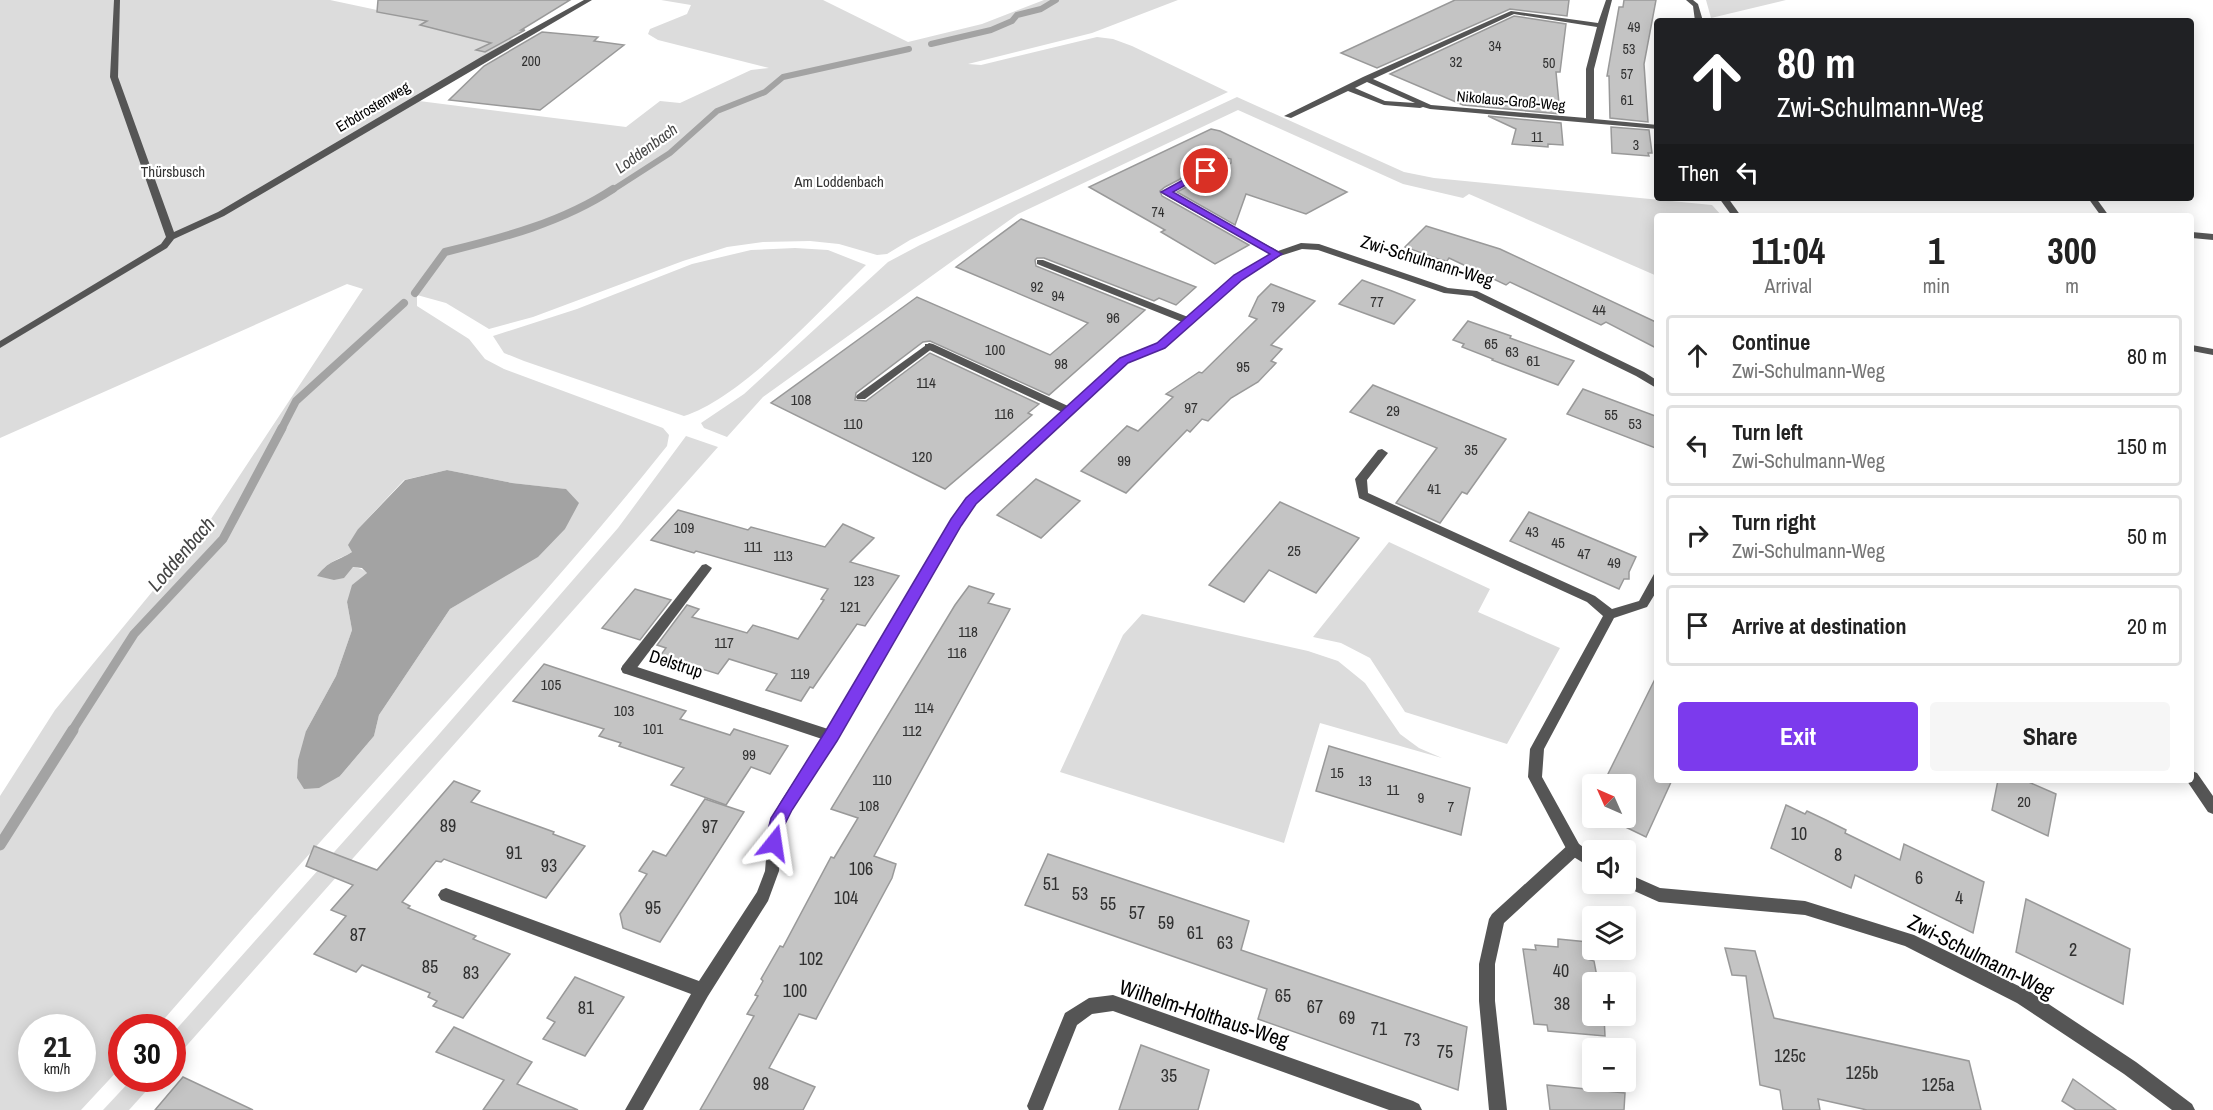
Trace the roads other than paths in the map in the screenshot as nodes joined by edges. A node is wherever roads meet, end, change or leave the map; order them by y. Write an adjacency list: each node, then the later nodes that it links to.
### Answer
1 (117, 0): 14 (street)
2 (590, 0): 14 (street, Erbdrostenweg)
3 (1610, 0): 6 (street, Nikolaus-Groß-Weg)
4 (1689, 0): 5 (street)
5 (1698, 18)
6 (1601, 26): 7 (street); 11 (street, Nikolaus-Groß-Weg)
7 (1366, 79): 8 (street); 9 (street, Nikolaus-Groß-Weg)
8 (1348, 88): 9 (street, Nikolaus-Groß-Weg); 10 (street)
9 (1430, 107): 11 (street, Nikolaus-Groß-Weg)
10 (1288, 116)
11 (1590, 121): 12 (street, Nikolaus-Groß-Weg)
12 (1654, 127)
13 (1226, 161): 17 (street)
14 (170, 232): 20 (street, Erbdrostenweg)
15 (2194, 236): 16 (street)
16 (2213, 237)
17 (1277, 254): 19 (street, Zwi-Schulmann-Weg); 23 (street, Zwi-Schulmann-Weg)
18 (1040, 262): 19 (street)
19 (1188, 321): 25 (street, Zwi-Schulmann-Weg)
20 (0, 345)
21 (2194, 348): 22 (street)
22 (2213, 352)
23 (1654, 383)
24 (861, 397): 25 (street)
25 (1068, 410): 30 (street, Zwi-Schulmann-Weg)
26 (1382, 453): 29 (street)
27 (706, 568): 30 (street, Delstrup)
28 (1654, 584): 29 (street)
29 (1610, 615): 33 (street)
30 (831, 736): 37 (street)
31 (2194, 780): 32 (street)
32 (2213, 808)
33 (1574, 849): 34 (street); 41 (street)
34 (1582, 854)
35 (1636, 885): 42 (street, Zwi-Schulmann-Weg)
36 (446, 895): 37 (street)
37 (702, 990): 39 (street)
38 (1036, 1106): 40 (street, Wilhelm-Holthaus-Weg)
39 (634, 1110)
40 (1413, 1110)
41 (1498, 1110)
42 (2186, 1110)

